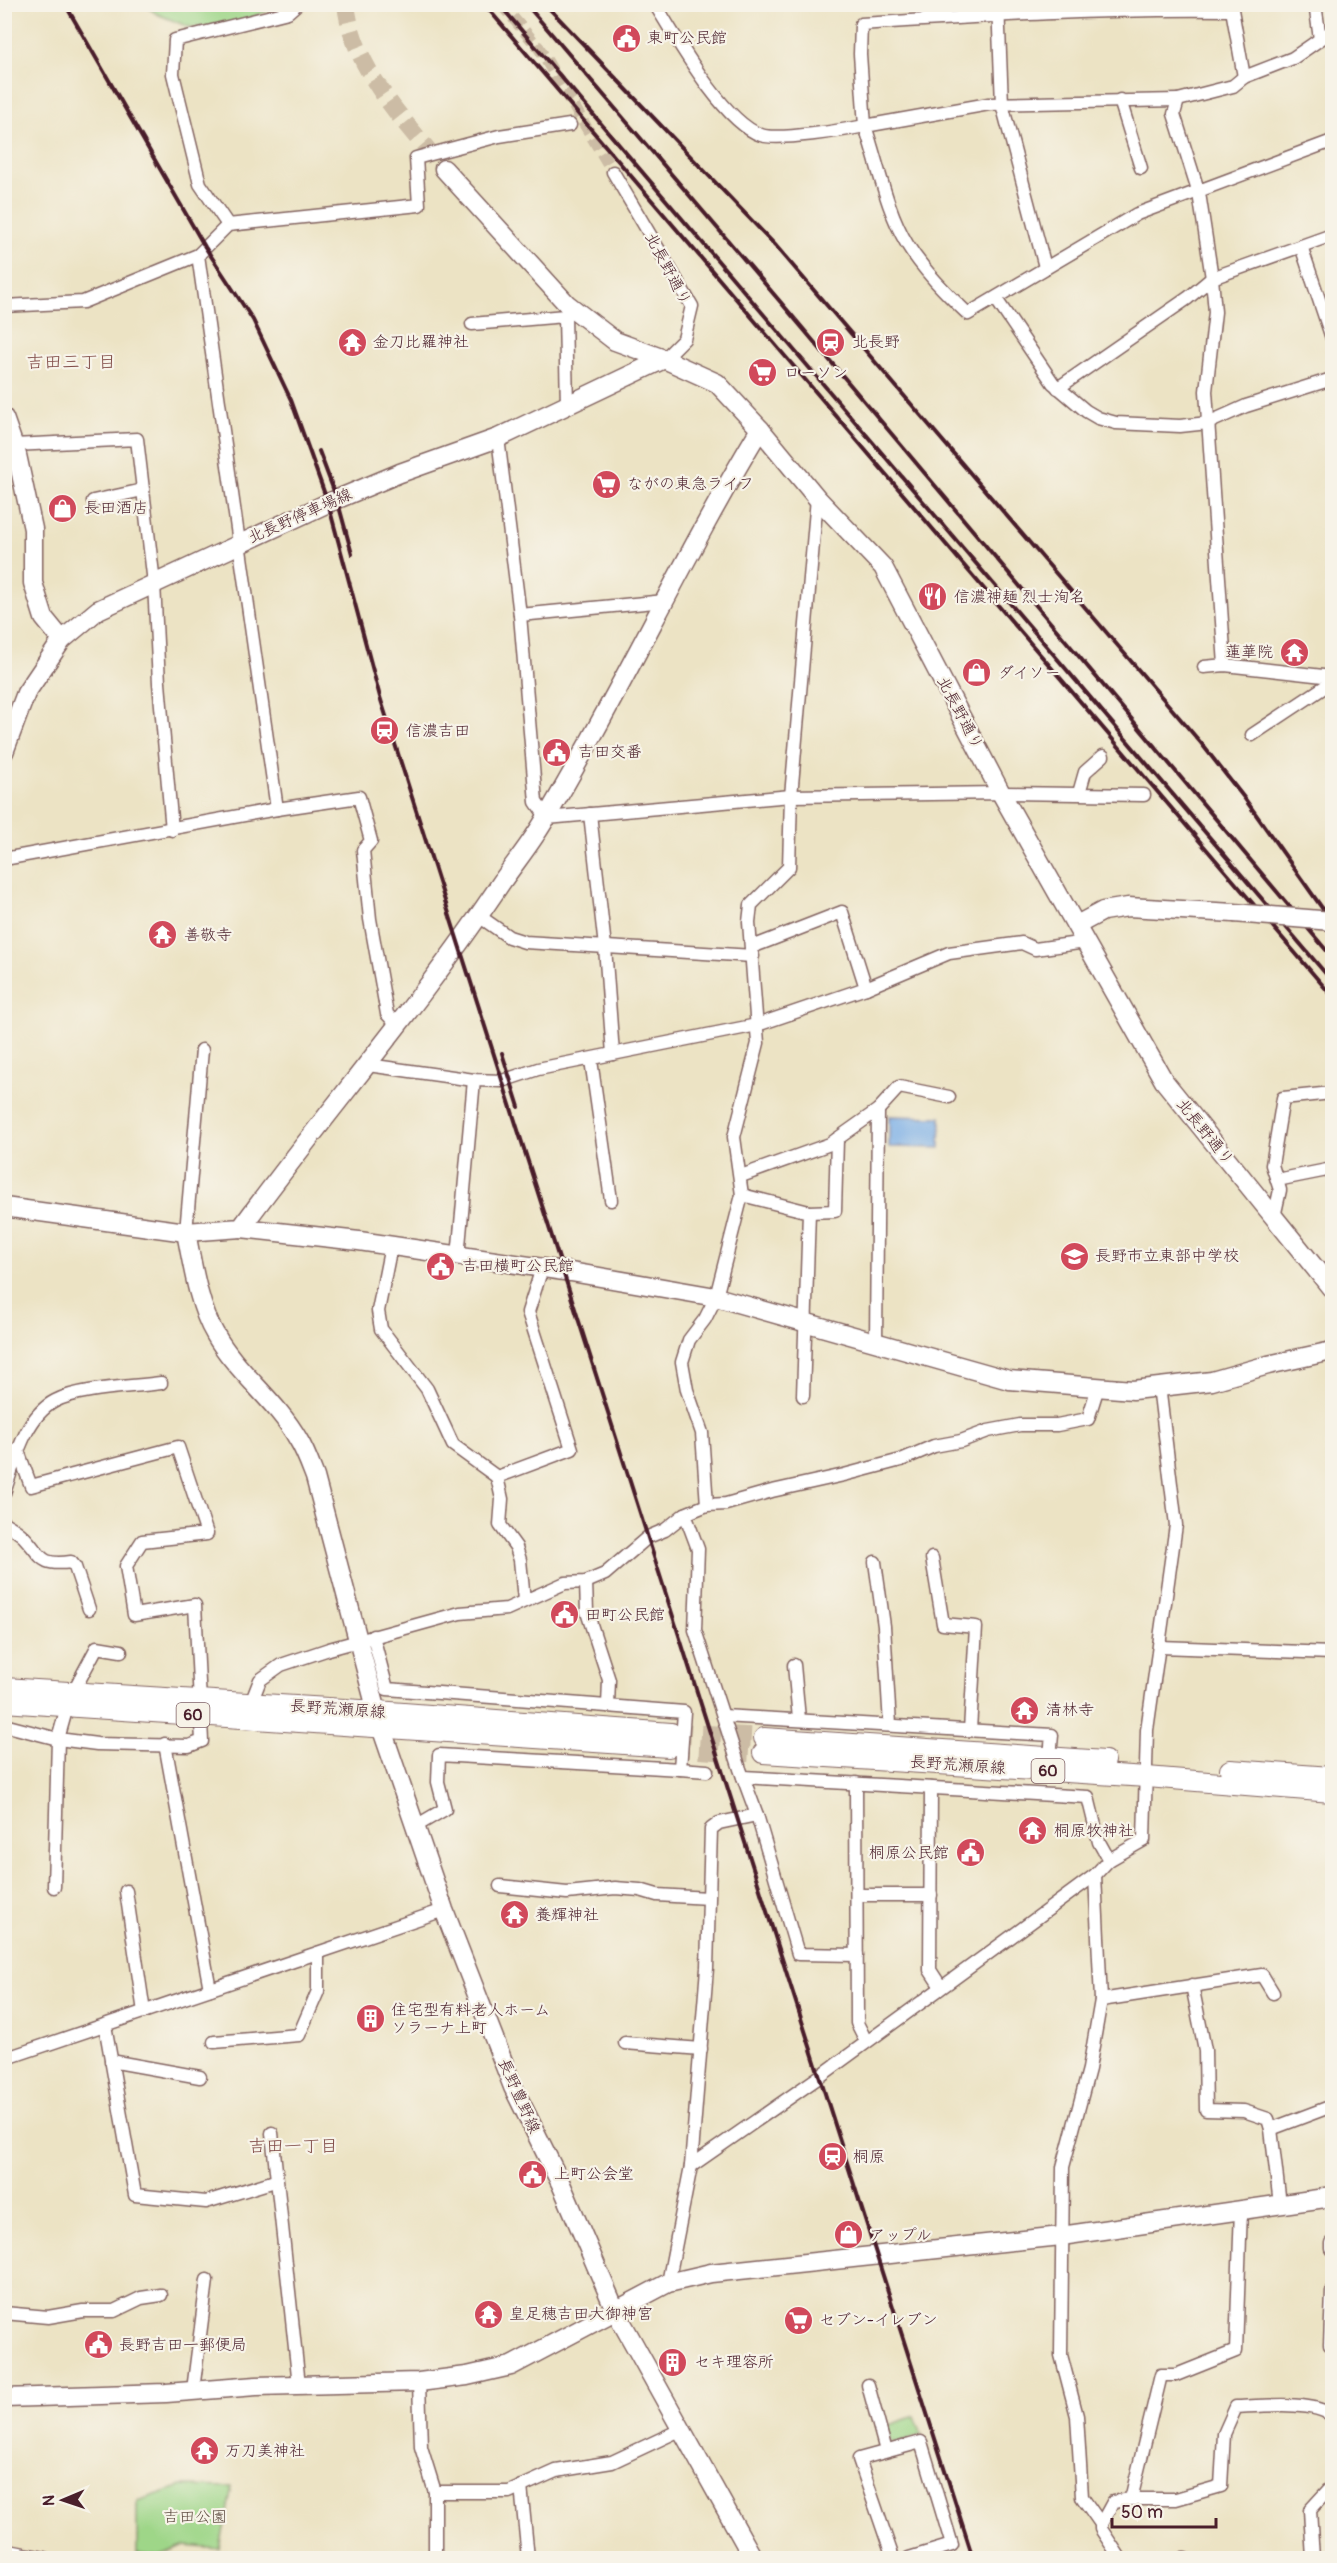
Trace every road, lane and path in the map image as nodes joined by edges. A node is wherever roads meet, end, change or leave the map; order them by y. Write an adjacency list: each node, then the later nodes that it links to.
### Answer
1 (297, 4): 19 (street)
2 (656, 4): 13 (street)
3 (1315, 4): 7 (street)
4 (1231, 7): 5 (street); 8 (street)
5 (998, 10): 11 (street); 13 (street)
6 (1332, 31): 7 (street)
7 (1320, 39): 8 (street)
8 (1244, 77): 10 (street)
9 (1120, 100): 10 (street); 11 (street); 15 (street)
10 (1178, 100): 18 (street)
11 (1002, 104): 13 (street); 23 (street)
12 (570, 125): 19 (street)
13 (865, 126): 25 (street)
14 (1332, 141): 18 (street)
15 (1141, 168)
16 (444, 169): 30 (street)
17 (613, 172): 30 (street, 北長野通り)
18 (1199, 193): 23 (street); 24 (street)
19 (228, 225): 22 (street)
20 (1332, 235): 21 (street)
21 (1301, 246): 24 (street); 27 (street)
22 (198, 255): 26 (street); 42 (street)
23 (1045, 267): 25 (street)
24 (1212, 278): 32 (street); 35 (street)
25 (996, 299): 32 (street)
26 (4, 306)
27 (1328, 313): 29 (street)
28 (472, 324): 33 (street)
29 (1332, 338)
30 (664, 359): 33 (street, 北長野停車場線); 36 (street, 北長野通り)
31 (1332, 379): 35 (street)
32 (1058, 388): 35 (street)
33 (567, 405): 37 (street, 北長野停車場線)
34 (4, 418): 38 (street)
35 (1208, 423): 47 (street)
36 (760, 429): 40 (street, 北長野通り); 44 (street)
37 (498, 438): 42 (street, 北長野停車場線); 45 (street)
38 (14, 445): 39 (street); 46 (street)
39 (143, 490): 41 (street); 43 (street)
40 (817, 498): 53 (street, 北長野通り); 56 (street)
41 (93, 501)
42 (239, 543): 43 (street, 北長野停車場線); 57 (street)
43 (154, 583): 46 (street, 北長野停車場線); 60 (street)
44 (665, 601): 45 (street); 59 (street)
45 (520, 615): 59 (street)
46 (63, 640): 51 (street, 北長野停車場線)
47 (1225, 665): 48 (street); 49 (street)
48 (1204, 667)
49 (1332, 680): 50 (street)
50 (1252, 735)
51 (4, 752)
52 (1103, 756): 54 (street)
53 (1001, 793): 54 (street); 56 (street); 64 (street, 北長野通り)
54 (1079, 793): 55 (street)
55 (1144, 795)
56 (791, 796): 58 (street); 67 (street)
57 (277, 809): 60 (street); 70 (street)
58 (590, 814): 59 (street); 66 (street)
59 (547, 818): 62 (street)
60 (172, 830): 61 (street)
61 (4, 860)
62 (479, 916): 66 (street); 70 (street)
63 (1332, 921): 64 (street, bridge)
64 (1077, 925): 65 (street, 北長野通り)
65 (1086, 942): 68 (street); 87 (street, 北長野通り)
66 (605, 947): 67 (street); 72 (street)
67 (752, 951): 68 (street); 69 (street)
68 (866, 988): 69 (street)
69 (757, 1025): 72 (street); 81 (street)
70 (398, 1026): 74 (street)
71 (202, 1050): 89 (street)
72 (613, 1054): 73 (street)
73 (591, 1060): 75 (street); 84 (street)
74 (368, 1065): 75 (street); 88 (street)
75 (474, 1080): 91 (street)
76 (1332, 1093): 82 (street)
77 (950, 1097): 78 (street)
78 (878, 1110): 79 (street); 96 (street)
79 (837, 1139): 81 (street); 86 (street)
80 (1332, 1169): 82 (street)
81 (741, 1176): 83 (street)
82 (1277, 1180): 87 (street)
83 (742, 1195): 86 (street); 94 (street)
84 (611, 1200)
85 (4, 1207): 89 (street)
86 (809, 1212): 95 (street)
87 (1274, 1217): 93 (street, 北長野通り)
88 (241, 1228): 89 (street); 90 (street)
89 (186, 1232): 114 (street, 長野豊野線)
90 (391, 1246): 91 (street); 104 (street)
91 (458, 1257): 92 (street)
92 (542, 1268): 94 (street); 104 (street)
93 (1332, 1289)
94 (716, 1297): 95 (street); 106 (street)
95 (806, 1322): 96 (street); 101 (street)
96 (876, 1342): 100 (street)
97 (1332, 1352): 99 (street)
98 (160, 1383): 103 (street)
99 (1159, 1386): 100 (street); 115 (street)
100 (1098, 1387): 106 (street)
101 (803, 1396)
102 (4, 1450): 103 (street)
103 (18, 1451): 105 (street); 124 (street)
104 (496, 1477): 112 (street)
105 (4, 1493)
106 (707, 1505): 107 (street)
107 (685, 1514): 111 (street); 125 (street)
108 (4, 1523): 113 (street)
109 (932, 1558): 130 (street)
110 (875, 1562): 129 (street)
111 (586, 1582): 112 (street); 123 (street)
112 (524, 1600): 114 (street)
113 (89, 1609)
114 (366, 1638): 122 (street); 123 (street); 126 (street, 長野豊野線)
115 (1160, 1647): 117 (street); 138 (street)
116 (121, 1651): 120 (street)
117 (1332, 1653)
118 (794, 1665): 127 (street)
119 (4, 1688): 120 (main road, 長野荒瀬原線 / 60)
120 (70, 1699): 121 (main road, 長野荒瀬原線 / 60); 124 (main road, 長野荒瀬原線 / 60); 131 (street)
121 (4, 1702)
122 (251, 1703): 124 (main road, 長野荒瀬原線 / 60); 126 (main road, 長野荒瀬原線 / 60)
123 (608, 1706): 136 (street)
124 (200, 1708): 126 (main road, 長野荒瀬原線 / 60); 133 (street)
125 (723, 1716): 127 (street); 139 (street)
126 (379, 1719): 132 (main road, 長野荒瀬原線 / 60); 146 (street, 長野豊野線)
127 (799, 1719): 129 (street)
128 (4, 1725): 131 (street)
129 (890, 1725): 130 (street)
130 (970, 1730): 135 (street)
131 (58, 1739): 133 (street); 150 (street)
132 (670, 1739)
133 (165, 1744): 160 (street)
134 (763, 1746): 135 (main road, 長野荒瀬原線 / 60)
135 (1051, 1764): 138 (main road, 長野荒瀬原線 / 60); 144 (street)
136 (680, 1769): 137 (street); 146 (street)
137 (707, 1771)
138 (1147, 1771): 140 (main road, 長野荒瀬原線 / 60); 143 (main road, 長野荒瀬原線 / 60); 147 (street)
139 (743, 1777): 141 (street); 145 (street)
140 (1332, 1777)
141 (856, 1783): 142 (street); 153 (street)
142 (931, 1788): 144 (street); 152 (street)
143 (1332, 1792)
144 (1050, 1794): 147 (street)
145 (757, 1815): 154 (street); 157 (street)
146 (416, 1826): 155 (street, 長野豊野線)
147 (1109, 1860): 148 (street)
148 (1095, 1875): 159 (street); 162 (street)
149 (500, 1886): 154 (street)
150 (54, 1887)
151 (126, 1891): 163 (street)
152 (931, 1894): 153 (street); 159 (street)
153 (857, 1895): 157 (street)
154 (708, 1898): 168 (street)
155 (444, 1910): 156 (street); 187 (street, 長野豊野線)
156 (318, 1953): 160 (street); 166 (street)
157 (857, 1955): 165 (street)
158 (1192, 1984): 161 (street); 162 (street); 173 (street)
159 (941, 1987): 165 (street)
160 (210, 1989): 163 (street)
161 (1273, 1993)
162 (1101, 2000): 180 (street)
163 (144, 2012): 164 (street)
164 (105, 2025): 169 (street); 170 (street)
165 (866, 2041): 175 (street)
166 (214, 2042)
167 (625, 2043): 168 (street)
168 (701, 2049): 175 (street)
169 (4, 2059)
170 (111, 2061): 171 (street); 176 (street)
171 (200, 2078)
172 (1332, 2106): 173 (street)
173 (1271, 2129): 178 (street)
174 (272, 2133): 176 (street)
175 (691, 2166): 184 (street)
176 (275, 2181): 191 (street)
177 (1332, 2197): 178 (street)
178 (1280, 2204): 179 (street)
179 (1241, 2209): 180 (street); 201 (street)
180 (1061, 2236): 184 (street); 202 (street)
181 (1332, 2243): 182 (street)
182 (1332, 2249)
183 (207, 2280): 193 (street)
184 (668, 2283): 187 (street)
185 (1332, 2292): 189 (street)
186 (161, 2295): 188 (street)
187 (616, 2312): 190 (street); 196 (street, 長野豊野線)
188 (4, 2313)
189 (1330, 2345)
190 (419, 2382): 191 (street); 200 (street)
191 (299, 2385): 193 (street)
192 (868, 2385): 197 (street)
193 (193, 2390): 194 (street)
194 (4, 2398)
195 (1332, 2416): 201 (street)
196 (680, 2430): 198 (street); 208 (street, 長野豊野線)
197 (886, 2451): 209 (street); 210 (street)
198 (521, 2486): 200 (street); 207 (street)
199 (1332, 2486): 212 (street)
200 (435, 2492): 206 (street)
201 (1131, 2499): 202 (street)
202 (1101, 2524): 211 (street)
203 (4, 2550): 204 (street)
204 (18, 2555): 205 (street)
205 (45, 2559)
206 (435, 2559)
207 (528, 2559)
208 (753, 2559)
209 (893, 2559)
210 (909, 2559)
211 (1120, 2559)
212 (1313, 2559)

